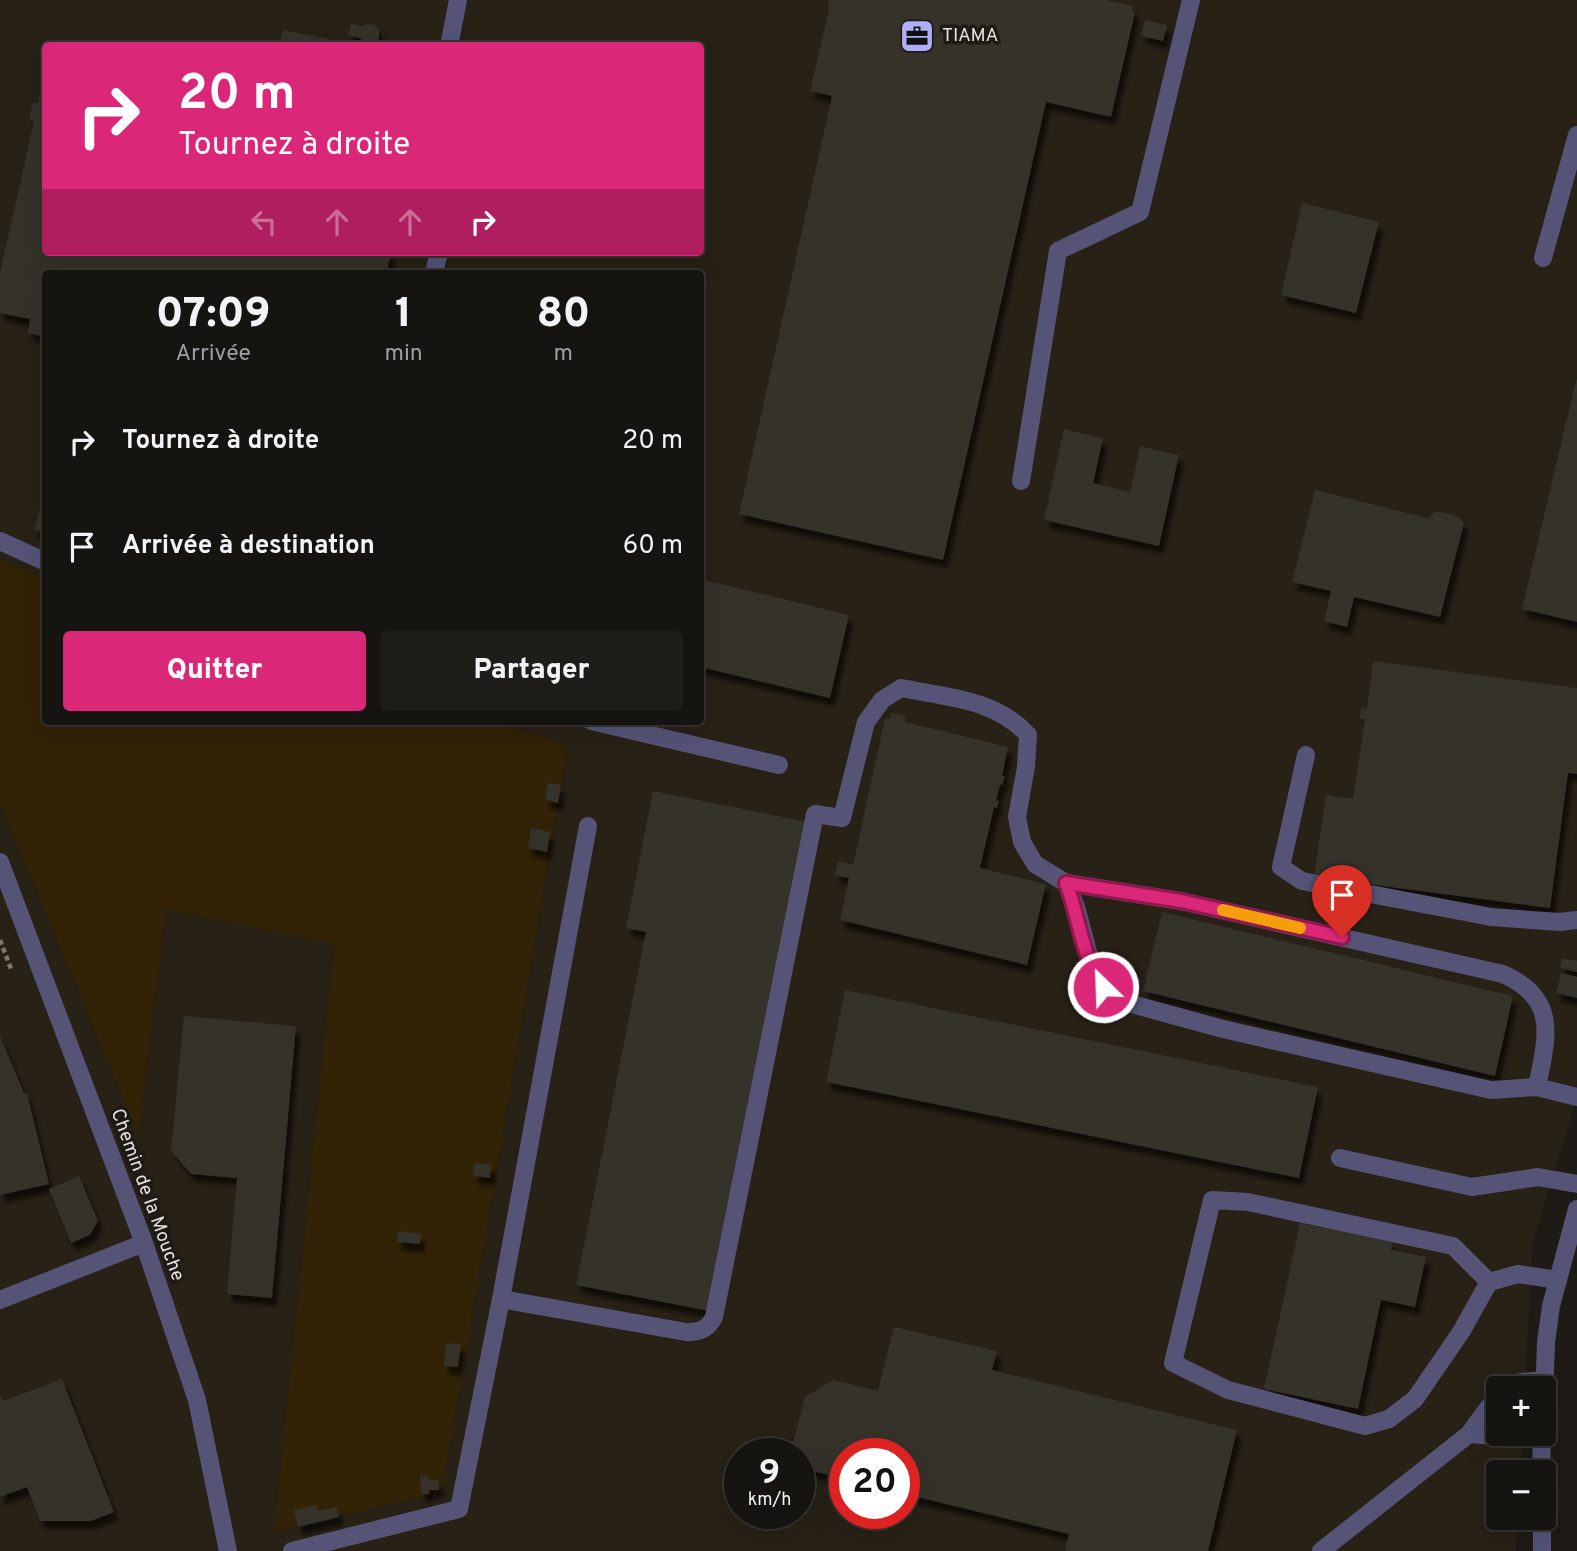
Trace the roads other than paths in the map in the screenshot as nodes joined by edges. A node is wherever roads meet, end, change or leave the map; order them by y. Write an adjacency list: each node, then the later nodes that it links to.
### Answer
1 (458, 0): 3 (street)
2 (1191, 0): 6 (street)
3 (450, 42)
4 (1577, 135): 5 (street)
5 (1543, 258)
6 (1020, 481)
7 (0, 541): 8 (street)
8 (42, 560)
9 (608, 725): 11 (street)
10 (1306, 755): 15 (street)
11 (779, 765)
12 (588, 826): 24 (street)
13 (0, 862): 21 (street, Chemin de la Mouche)
14 (1066, 883): 16 (street); 16 (street); 24 (street)
15 (1577, 920)
16 (1537, 1087): 17 (street)
17 (1577, 1097)
18 (1340, 1158): 19 (street)
19 (1577, 1184)
20 (1577, 1209): 22 (street)
21 (144, 1243): 25 (street); 31 (street, Chemin de la Mouche)
22 (1558, 1280): 23 (street); 26 (street)
23 (1489, 1282): 23 (street)
24 (501, 1299): 32 (street)
25 (0, 1300)
26 (1544, 1376)
27 (1486, 1411): 28 (street)
28 (1469, 1434): 29 (street); 33 (street)
29 (1486, 1435)
30 (1542, 1530): 34 (street)
31 (228, 1551)
32 (292, 1551)
33 (1321, 1551)
34 (1542, 1551)

